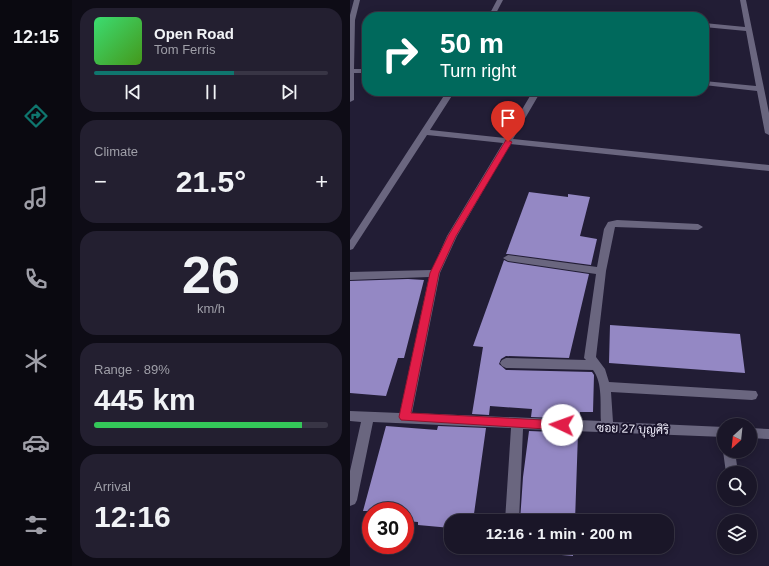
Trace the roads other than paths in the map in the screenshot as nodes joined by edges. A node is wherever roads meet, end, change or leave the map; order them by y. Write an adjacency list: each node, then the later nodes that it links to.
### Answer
1 (357, 0): 7 (street)
2 (500, 0): 4 (street)
3 (743, 0): 6 (street)
4 (494, 12)
5 (709, 25): 6 (street)
6 (749, 29): 11 (street)
7 (350, 49): 8 (street)
8 (350, 71): 9 (street); 14 (street)
9 (362, 71)
10 (709, 83): 11 (street)
11 (761, 88): 16 (street)
12 (448, 96): 15 (street)
13 (534, 96): 17 (street)
14 (350, 100)
15 (423, 132): 17 (street); 20 (street)
16 (769, 133)
17 (508, 142): 18 (street); 23 (street)
18 (769, 168)
19 (698, 226): 22 (street)
20 (350, 247)
21 (508, 258): 22 (street)
22 (601, 271): 26 (street)
23 (435, 273): 24 (street); 31 (street)
24 (350, 276)
25 (506, 363): 26 (street)
26 (596, 365): 27 (street)
27 (605, 387): 28 (street); 33 (street)
28 (752, 395)
29 (350, 416): 30 (street, ซอย 27 บุญศิริ)
30 (368, 416): 31 (street, ซอย 27 บุญศิริ); 37 (street)
31 (405, 417): 32 (street, ซอย 27 บุญศิริ)
32 (517, 423): 33 (street, ซอย 27 บุญศิริ); 38 (street)
33 (607, 428): 34 (street, ซอย 27 บุญศิริ)
34 (717, 432)
35 (757, 433): 36 (street)
36 (769, 434)
37 (350, 500)
38 (512, 514)

